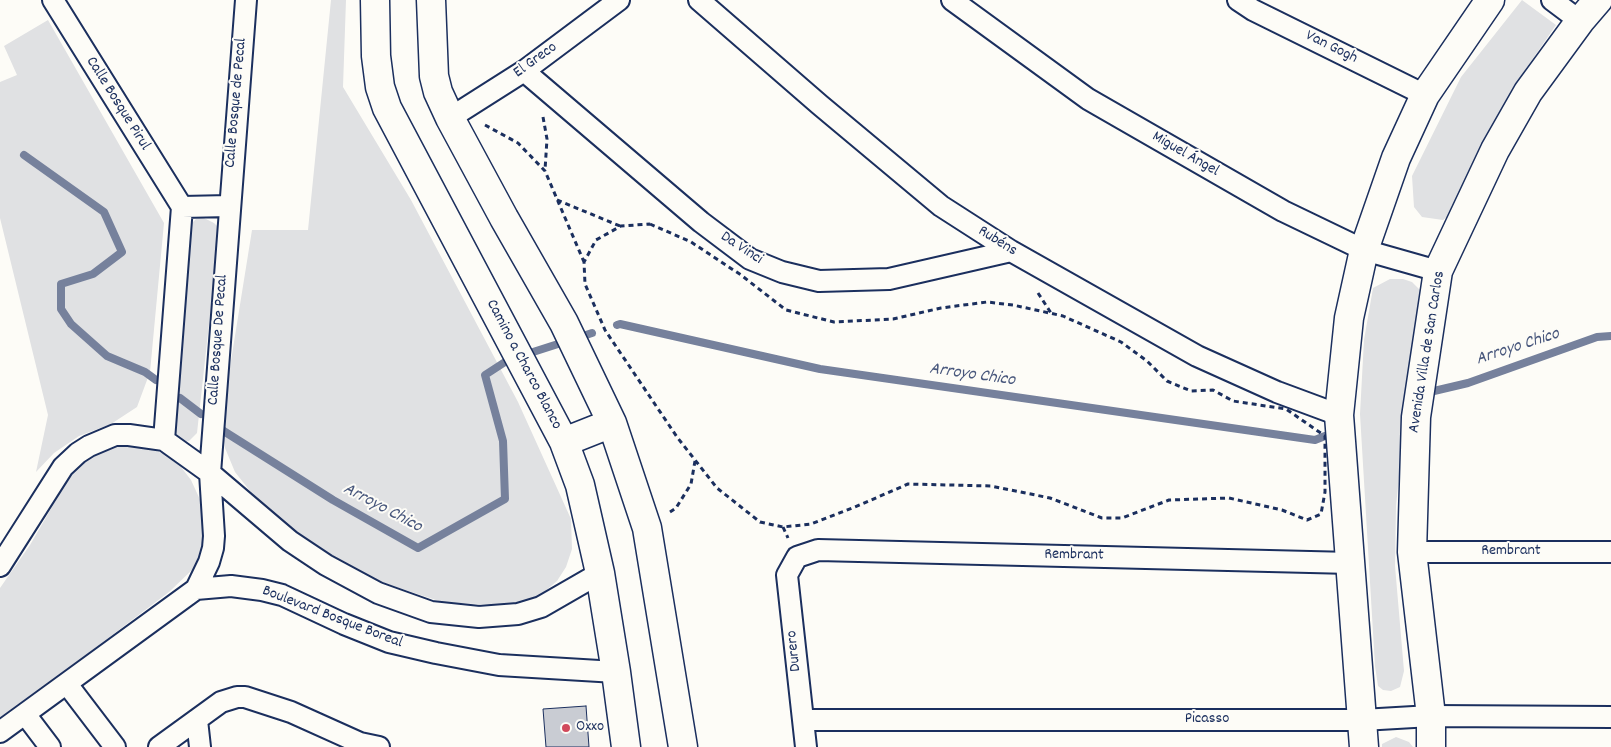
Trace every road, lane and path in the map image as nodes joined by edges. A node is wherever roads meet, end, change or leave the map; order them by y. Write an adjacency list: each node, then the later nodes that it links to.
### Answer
1 (53, 0): 20 (street, Calle Bosque Pirul)
2 (246, 0): 19 (street, Calle Bosque de Pecal)
3 (375, 0): 29 (street, Camino a Charco Blanco)
4 (431, 0): 16 (street)
5 (618, 0): 13 (street, El Greco)
6 (699, 0): 23 (street, Rubéns)
7 (952, 0): 22 (street, Miguel Ángel)
8 (1490, 0): 14 (street)
9 (1552, 0): 12 (street)
10 (1598, 0): 12 (street, Avenida Villa de San Carlos)
11 (1248, 3): 14 (street, Van Gogh)
12 (1580, 21): 25 (street, Avenida Villa de San Carlos)
13 (524, 70): 16 (street, El Greco); 23 (street, Da Vinci)
14 (1425, 95): 22 (street)
15 (542, 108): 17 (path)
16 (450, 118): 17 (path); 27 (street)
17 (545, 171): 18 (path)
18 (557, 200): 21 (path); 24 (path)
19 (229, 206): 20 (street); 31 (street, Calle Bosque De Pecal)
20 (182, 207): 28 (street)
21 (621, 226): 24 (path); 30 (path)
22 (1364, 250): 25 (street, Miguel Ángel); 26 (street)
23 (1011, 251): 26 (street, Rubéns)
24 (584, 262): 30 (path)
25 (1438, 272): 33 (street, Avenida Villa de San Carlos)
26 (1339, 415): 36 (street)
27 (612, 423): 29 (street); 32 (street)
28 (164, 440): 31 (street); 37 (street)
29 (564, 442): 38 (street, Camino a Charco Blanco)
30 (695, 461): 32 (path)
31 (210, 473): 38 (street); 39 (street)
32 (647, 528): 55 (street)
33 (1412, 552): 34 (street, Rembrant); 43 (street, Avenida Villa de San Carlos)
34 (1611, 552)
35 (797, 557): 36 (street, Rembrant); 46 (street, Durero)
36 (1351, 563): 47 (street)
37 (0, 566)
38 (600, 573): 40 (street, Camino a Charco Blanco)
39 (196, 589): 40 (street, Boulevard Bosque Boreal); 41 (street)
40 (616, 672): 54 (street, Camino a Charco Blanco)
41 (67, 684): 42 (street); 51 (street)
42 (25, 714): 48 (street); 50 (street)
43 (1431, 716): 44 (street, Picasso); 47 (street, Picasso); 58 (street, Avenida Villa de San Carlos)
44 (1611, 717)
45 (197, 720): 49 (street); 52 (street); 53 (street)
46 (803, 720): 47 (street, Picasso); 56 (street, Durero)
47 (1362, 720): 57 (street)
48 (0, 732)
49 (366, 746)
50 (50, 747)
51 (115, 747)
52 (159, 747)
53 (200, 747)
54 (626, 747)
55 (683, 747)
56 (806, 747)
57 (1364, 747)
58 (1432, 747)

